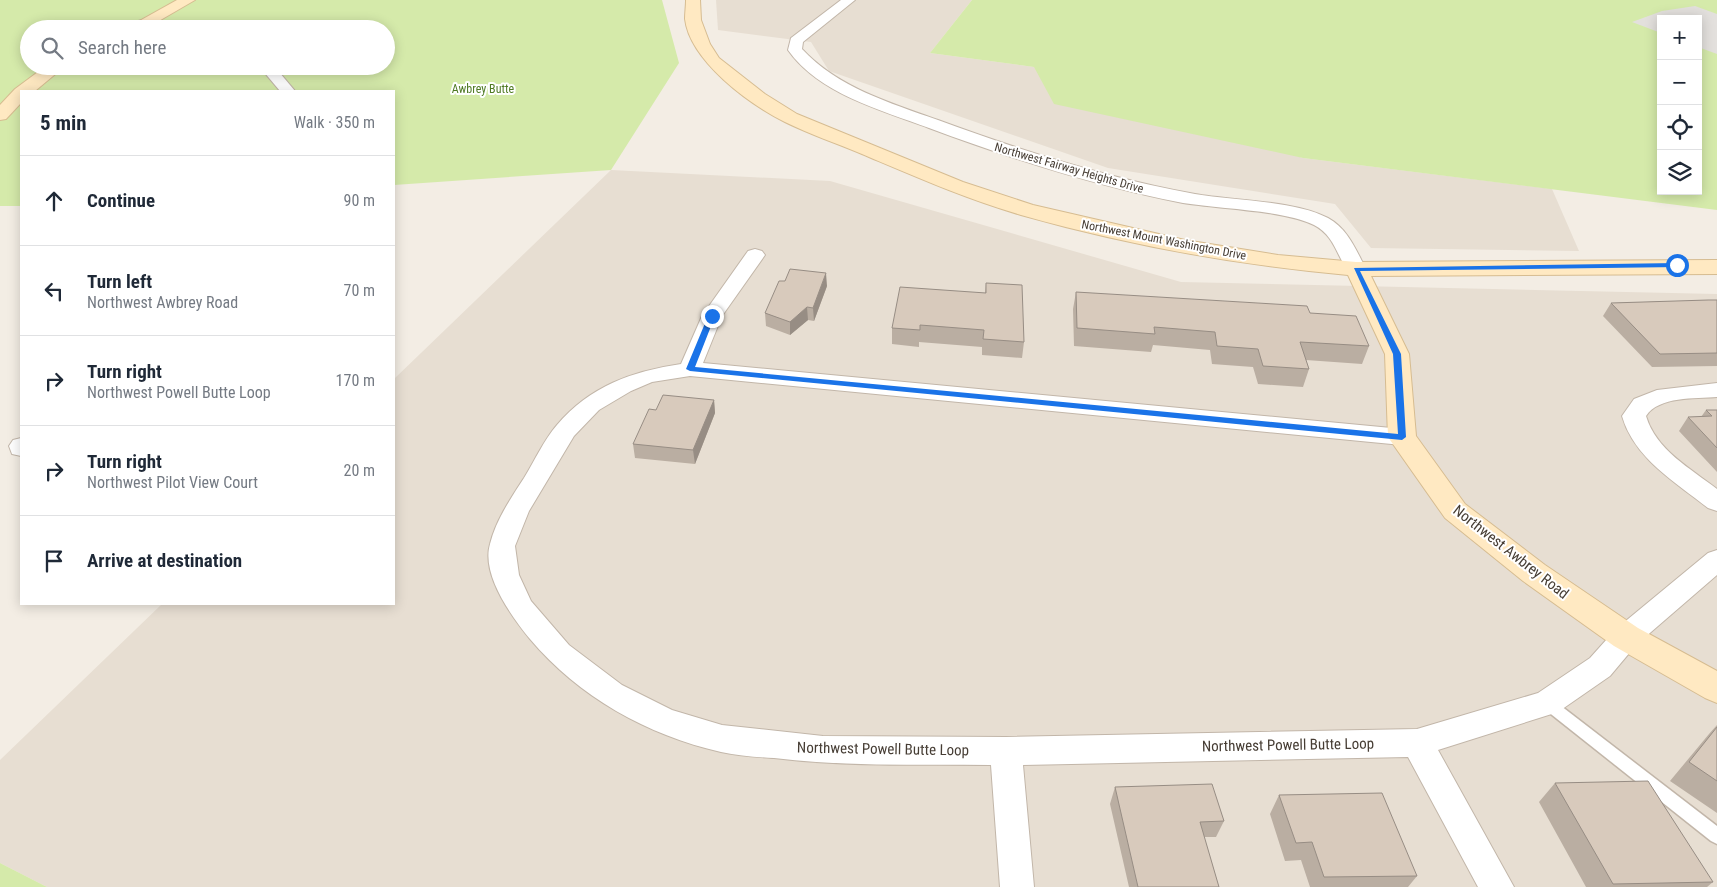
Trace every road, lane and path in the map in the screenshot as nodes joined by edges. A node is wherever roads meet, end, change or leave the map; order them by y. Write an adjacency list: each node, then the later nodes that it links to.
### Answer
1 (188, 0): 4 (main road)
2 (692, 0): 13 (main road, Northwest Mount Washington Drive)
3 (849, 0): 13 (street, Northwest Fairway Heights Drive)
4 (150, 20)
5 (45, 75): 7 (main road)
6 (274, 75): 8 (street)
7 (25, 90)
8 (287, 90)
9 (20, 94): 10 (main road)
10 (0, 115)
11 (756, 256): 14 (street)
12 (1717, 267): 13 (main road, Northwest Mount Washington Drive)
13 (1356, 269): 16 (main road)
14 (690, 369): 16 (street, Northwest Powell Butte Loop); 23 (street, Northwest Powell Butte Loop)
15 (1717, 390): 17 (street)
16 (1402, 437): 19 (main road, Northwest Awbrey Road)
17 (1717, 502)
18 (1717, 560): 19 (street, Northwest Powell Butte Loop)
19 (1626, 638): 20 (main road, Northwest Awbrey Road); 21 (street, Northwest Powell Butte Loop)
20 (1717, 688)
21 (1547, 703): 22 (street, Northwest Powell Butte Loop); 24 (lane)
22 (1417, 742): 23 (street, Northwest Powell Butte Loop); 26 (street)
23 (1006, 751): 25 (street)
24 (1717, 836)
25 (1017, 887)
26 (1497, 887)

